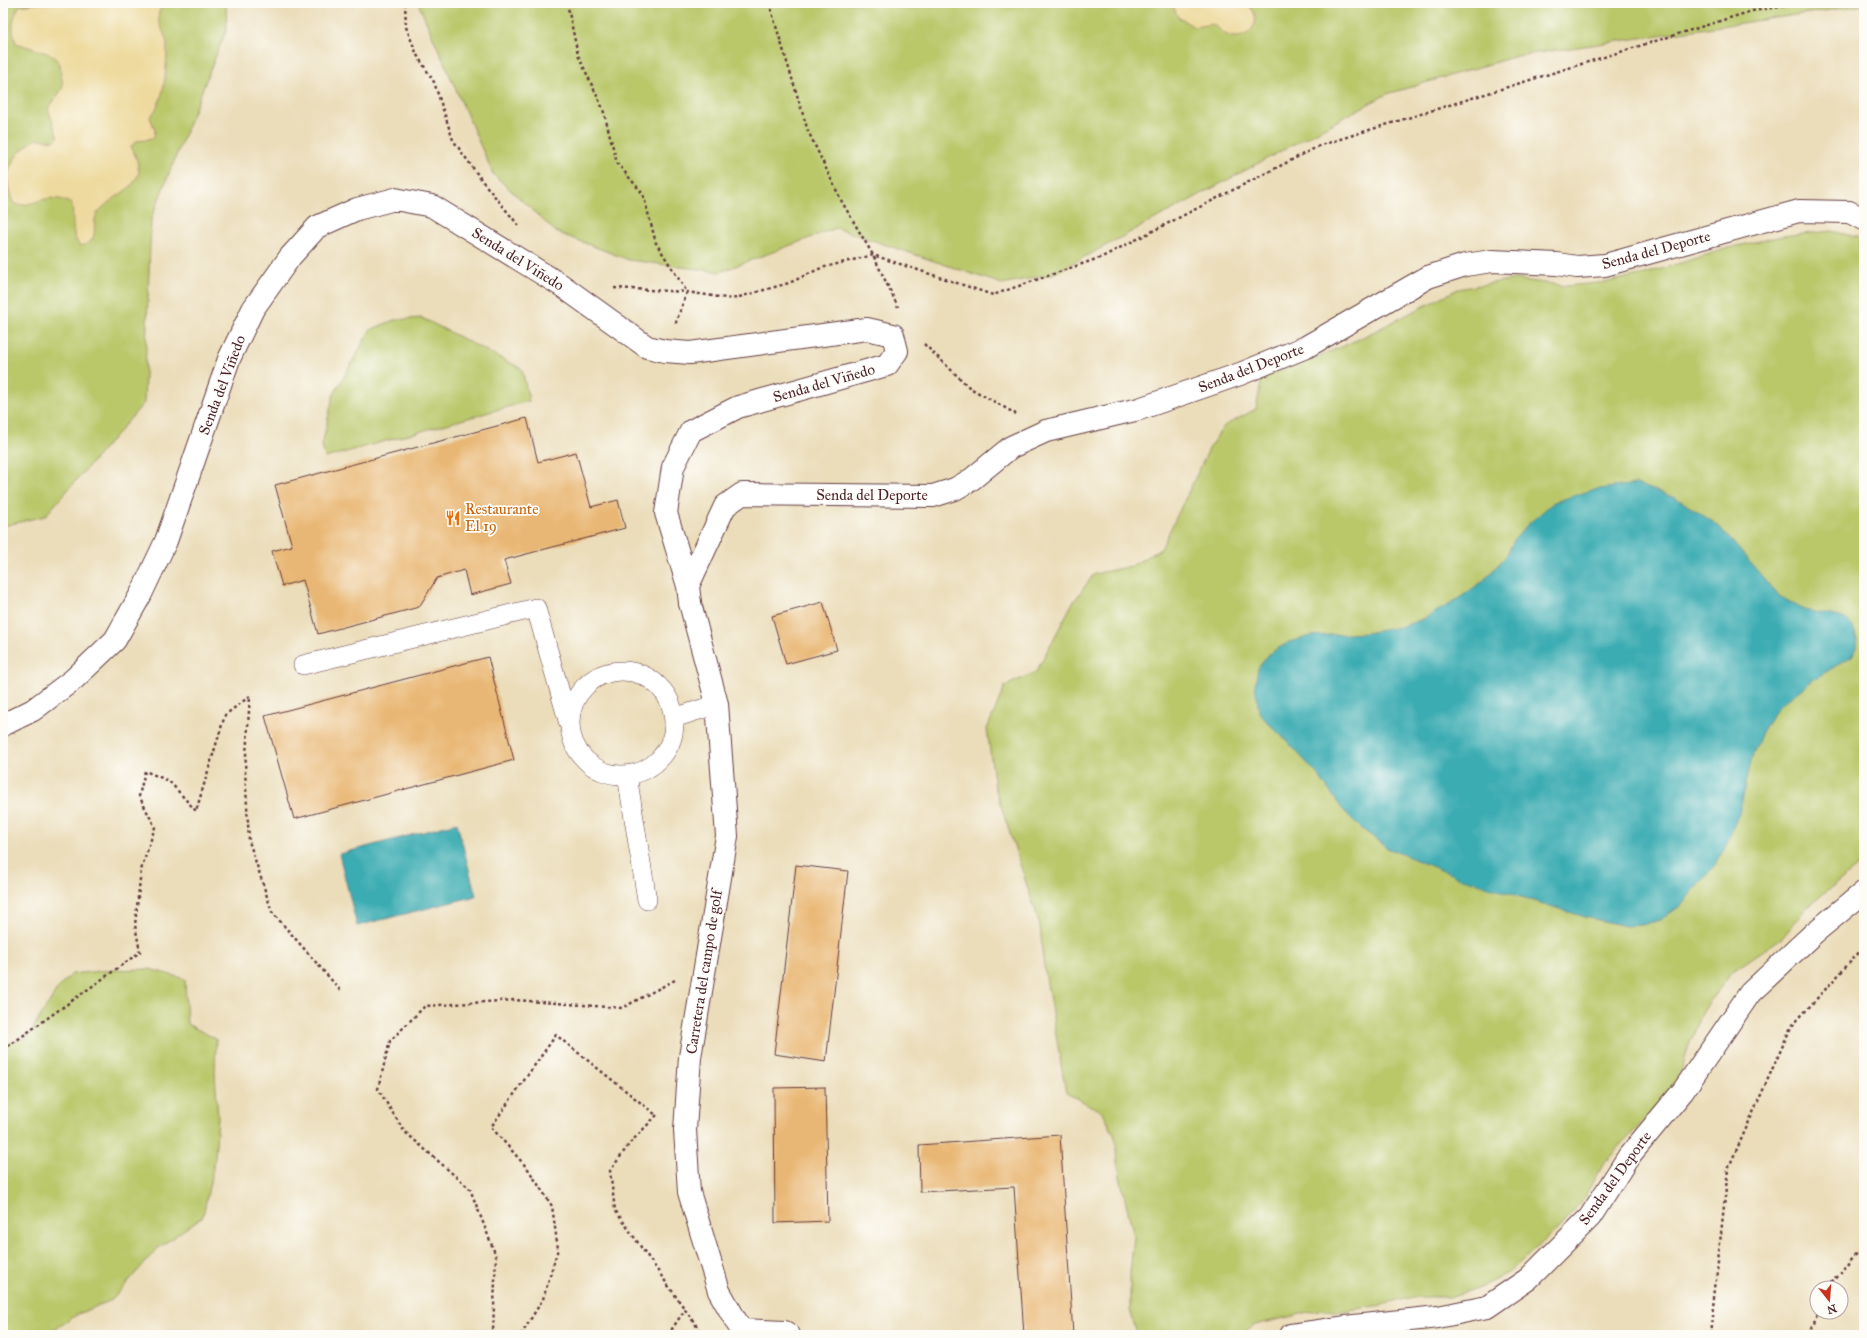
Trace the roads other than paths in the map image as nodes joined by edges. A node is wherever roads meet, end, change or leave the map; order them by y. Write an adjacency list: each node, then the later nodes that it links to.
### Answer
1 (1864, 219): 2 (street, Senda del Deporte)
2 (689, 595): 4 (street, Carretera del campo de golf); 6 (street, Senda del Viñedo)
3 (303, 665): 7 (lane)
4 (717, 704): 5 (lane); 11 (street, Carretera del campo de golf)
5 (674, 718): 7 (lane); 8 (lane)
6 (3, 724)
7 (569, 724): 8 (lane)
8 (627, 775): 10 (lane)
9 (1864, 892): 13 (street, Senda del Deporte)
10 (647, 900)
11 (743, 1333): 12 (street)
12 (789, 1335)
13 (1291, 1335)

